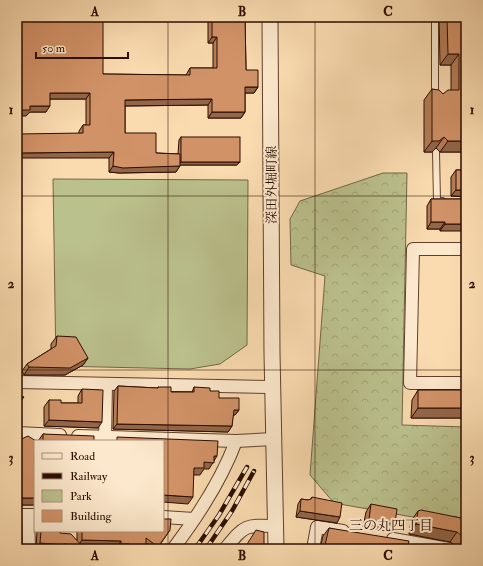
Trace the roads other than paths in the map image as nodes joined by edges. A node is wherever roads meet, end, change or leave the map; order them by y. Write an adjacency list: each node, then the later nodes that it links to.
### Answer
1 (270, 17): 10 (street, 深田外堀町線)
2 (435, 17): 3 (lane)
3 (436, 100)
4 (436, 152): 5 (lane)
5 (451, 201)
6 (466, 249): 8 (street)
7 (17, 382): 9 (street)
8 (466, 383)
9 (106, 384): 10 (street); 12 (street)
10 (273, 387): 13 (street, 深田外堀町線)
11 (17, 433): 12 (street)
12 (105, 439): 14 (street)
13 (274, 439): 14 (street); 18 (street, 深田外堀町線)
14 (236, 441): 17 (street)
15 (27, 515): 21 (street)
16 (164, 517): 17 (street)
17 (194, 519): 22 (street)
18 (276, 526): 23 (street); 24 (street, 深田外堀町線)
19 (355, 533): 25 (street)
20 (378, 537): 26 (street)
21 (29, 549)
22 (173, 549)
23 (225, 549)
24 (276, 549)
25 (313, 549)
26 (449, 549)

